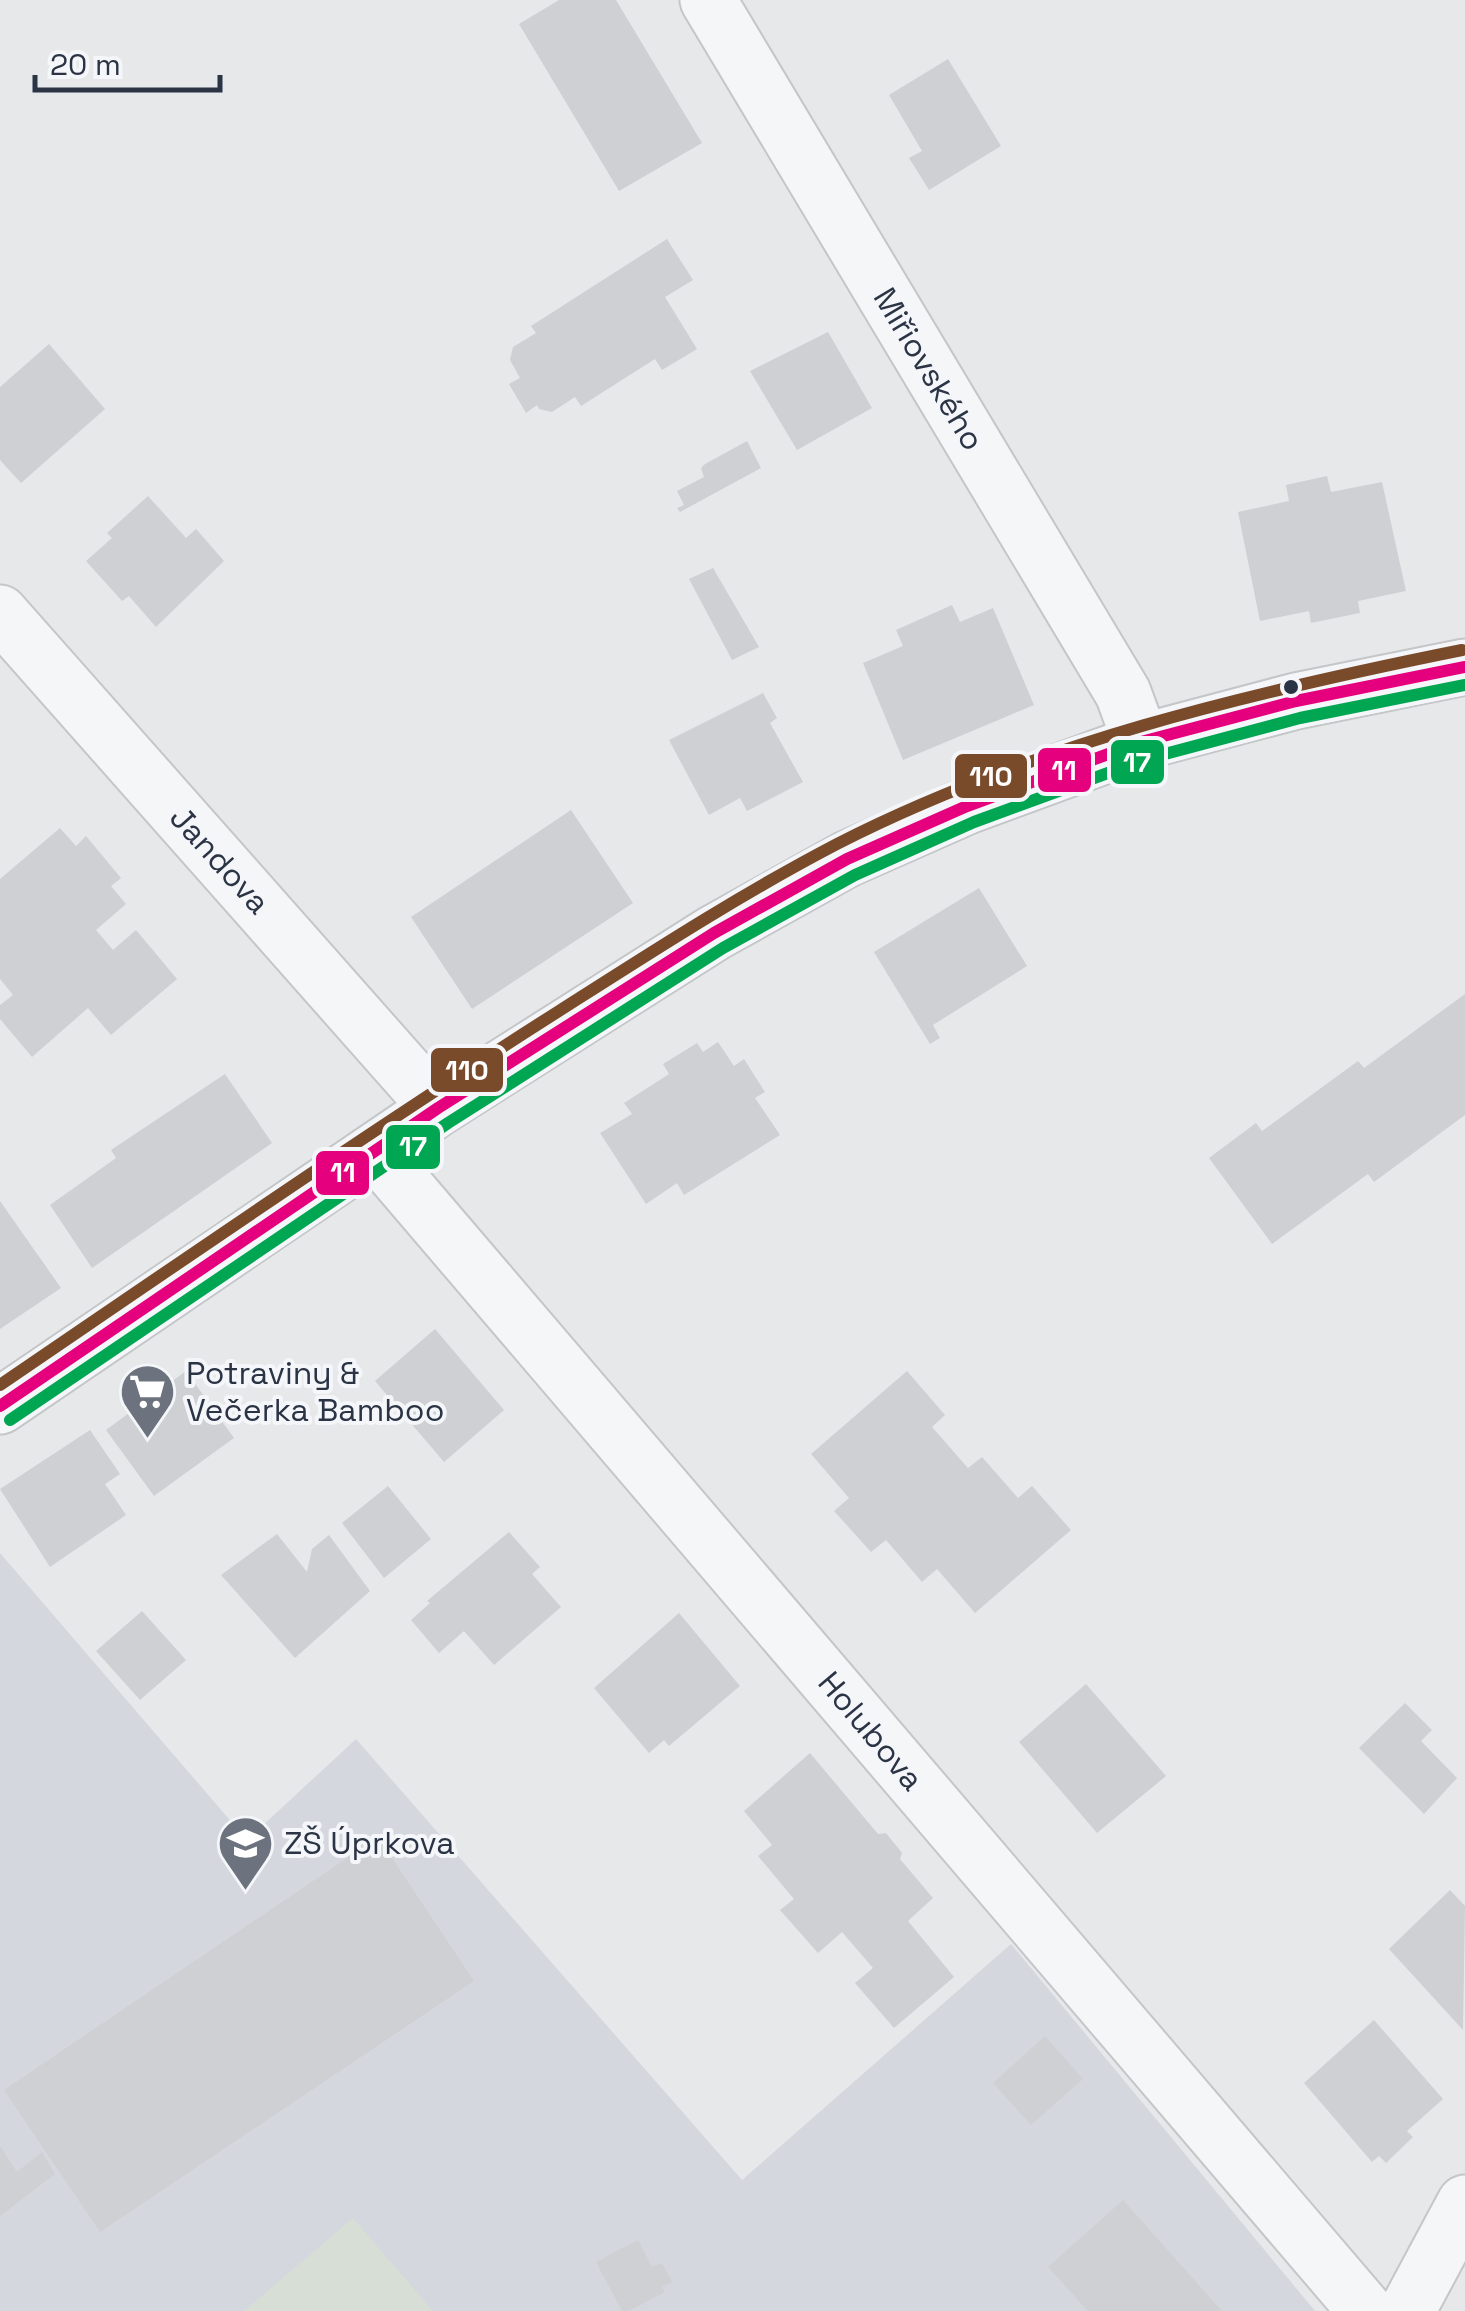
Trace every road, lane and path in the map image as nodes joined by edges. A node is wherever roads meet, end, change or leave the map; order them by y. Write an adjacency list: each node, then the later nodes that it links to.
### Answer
1 (708, 0): 4 (street, Miřiovského)
2 (0, 613): 5 (street, Jandova)
3 (1465, 667): 4 (street)
4 (1142, 742): 5 (street)
5 (438, 1108): 6 (street)
6 (375, 1150): 7 (street); 9 (street, Holubova)
7 (0, 1406)
8 (1465, 2203): 10 (street)
9 (1366, 2311)
10 (1407, 2311)

